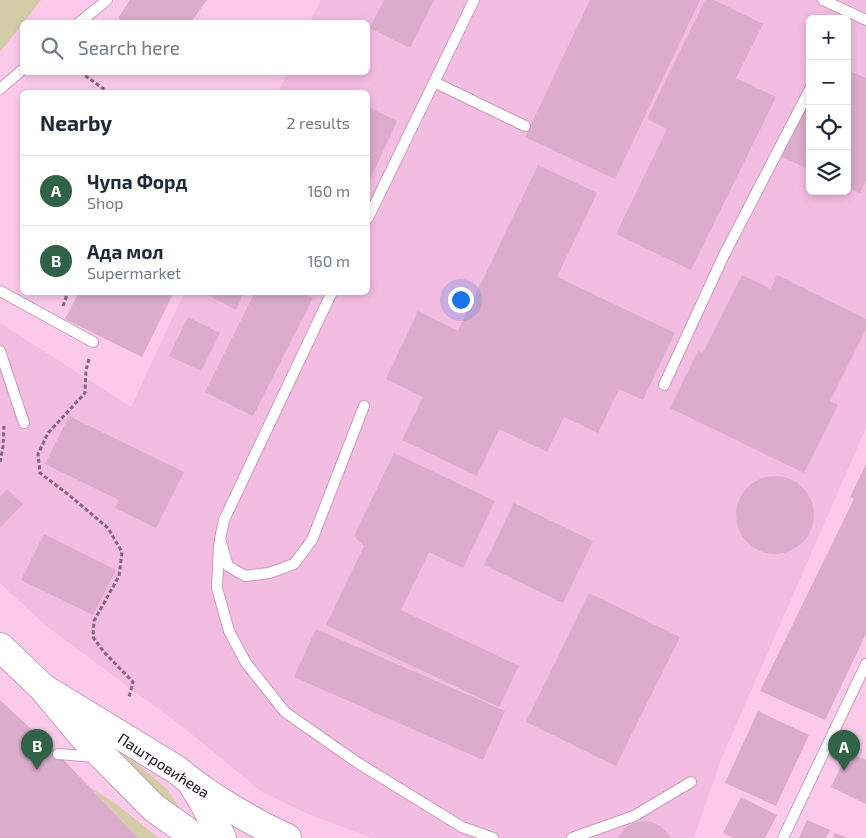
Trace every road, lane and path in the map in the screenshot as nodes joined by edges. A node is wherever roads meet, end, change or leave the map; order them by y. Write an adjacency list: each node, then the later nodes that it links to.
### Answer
1 (107, 0): 6 (lane)
2 (474, 0): 10 (lane)
3 (823, 0): 4 (lane)
4 (846, 15)
5 (851, 17): 7 (lane)
6 (82, 20)
7 (866, 20)
8 (20, 72): 11 (lane)
9 (84, 75): 12 (path)
10 (434, 82): 14 (lane); 15 (lane)
11 (0, 89)
12 (105, 90)
13 (806, 97): 20 (lane)
14 (525, 126)
15 (370, 214)
16 (0, 291): 18 (lane)
17 (331, 295): 25 (lane)
18 (93, 342): 29 (path)
19 (0, 351): 23 (lane)
20 (664, 385)
21 (364, 406): 25 (lane)
22 (4, 418): 24 (path)
23 (24, 423)
24 (0, 462)
25 (220, 539): 37 (lane)
26 (0, 647): 28 (main road, Паштровићева)
27 (866, 664): 39 (lane)
28 (43, 688): 31 (main road, Паштровићева); 33 (main road, Паштровићева)
29 (129, 697)
30 (58, 754): 31 (lane)
31 (102, 757): 34 (main road, Паштровићева)
32 (691, 782): 38 (lane)
33 (193, 784): 35 (main road); 36 (main road, Паштровићева)
34 (196, 838)
35 (222, 838)
36 (287, 838)
37 (493, 838)
38 (572, 838)
39 (783, 838)

